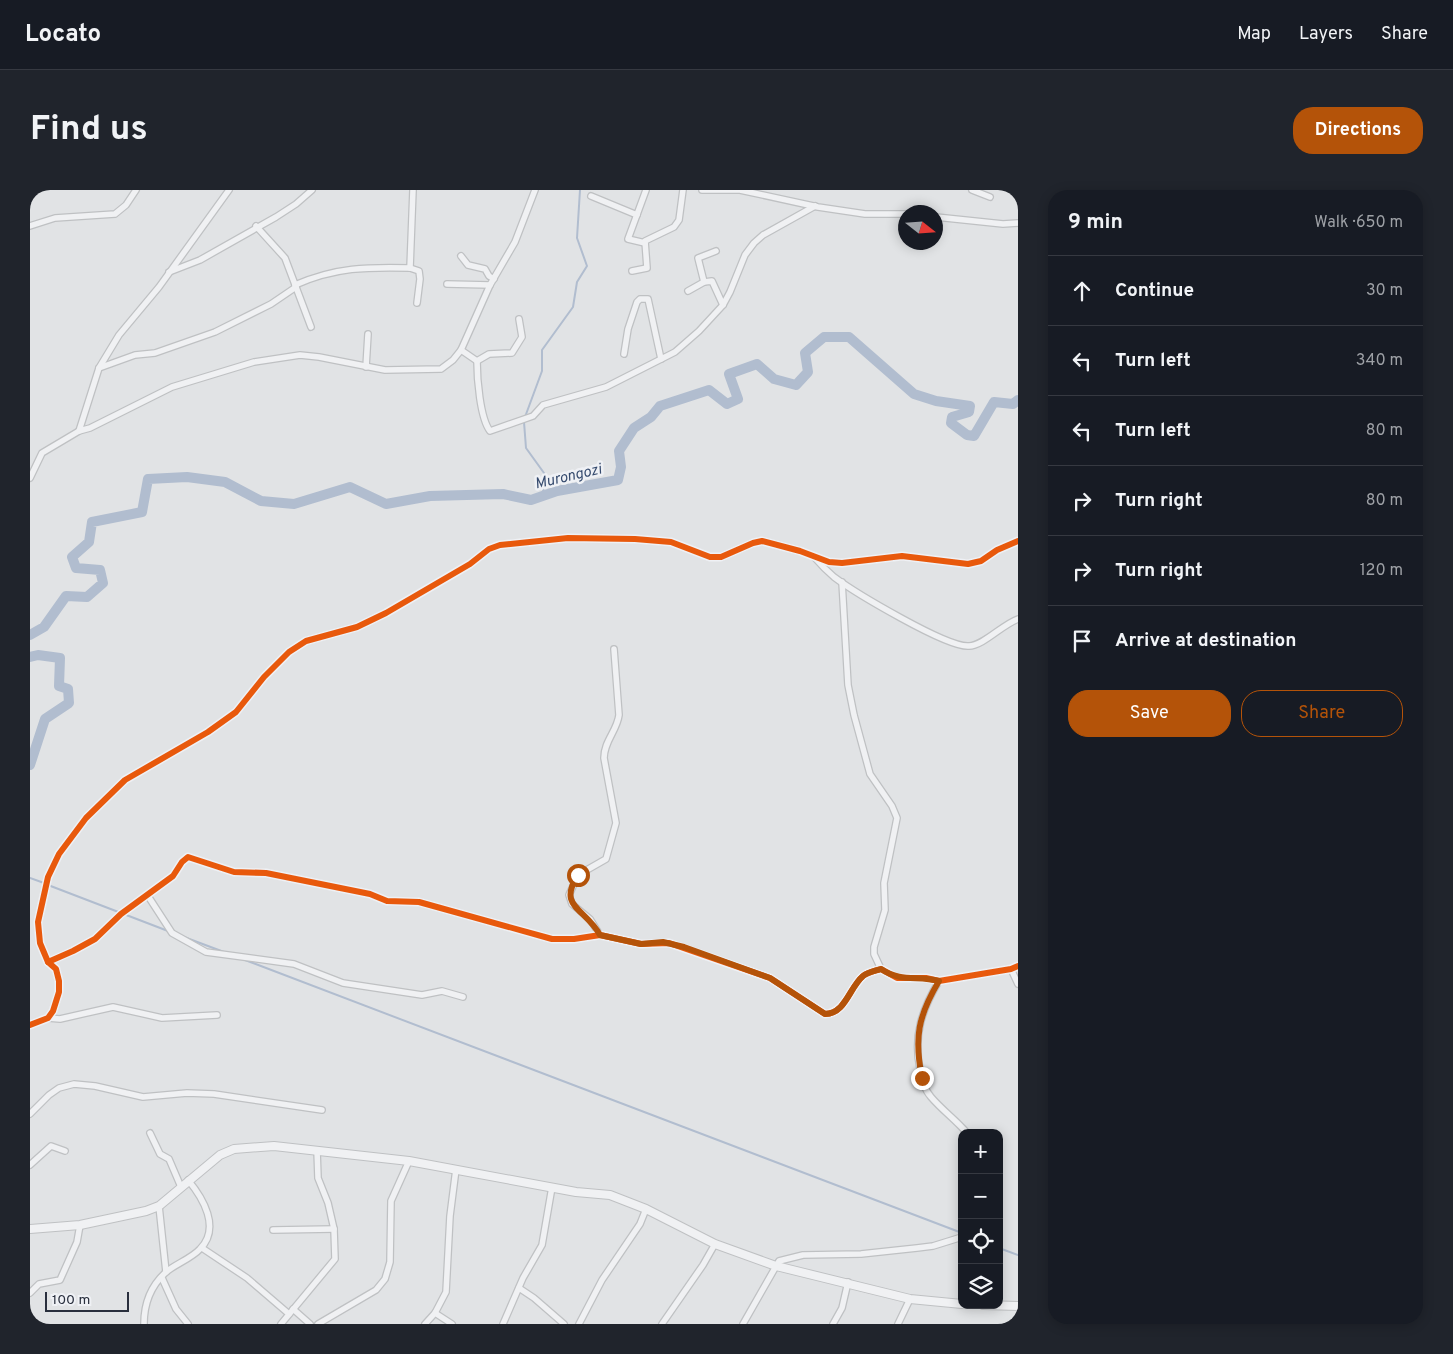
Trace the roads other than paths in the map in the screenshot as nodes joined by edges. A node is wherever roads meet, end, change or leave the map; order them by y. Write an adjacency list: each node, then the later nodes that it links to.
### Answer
1 (136, 190): 18 (street)
2 (229, 190): 10 (street)
3 (312, 190): 19 (street)
4 (413, 190): 23 (street)
5 (535, 190): 26 (street)
6 (646, 190): 15 (street)
7 (683, 190): 20 (street)
8 (702, 190): 13 (street)
9 (972, 190): 12 (street)
10 (223, 193): 25 (street)
11 (591, 196): 15 (street)
12 (990, 197)
13 (815, 206): 14 (street); 33 (street)
14 (898, 214)
15 (637, 215): 20 (street)
16 (943, 218): 17 (street)
17 (1018, 223)
18 (30, 226)
19 (256, 226): 25 (street); 30 (street)
20 (645, 243): 24 (street)
21 (716, 251): 27 (street)
22 (461, 256): 26 (street)
23 (410, 268): 30 (street); 32 (street)
24 (632, 270)
25 (170, 272): 41 (street)
26 (494, 278): 29 (street)
27 (704, 282): 31 (street); 33 (street)
28 (447, 284): 29 (street)
29 (490, 285): 37 (street)
30 (296, 286): 35 (street); 41 (street)
31 (688, 291)
32 (417, 303)
33 (723, 305): 39 (street)
34 (519, 319): 40 (street)
35 (311, 327)
36 (368, 334): 42 (street)
37 (461, 350): 40 (street); 42 (street)
38 (624, 354): 39 (street)
39 (661, 359): 40 (street)
40 (477, 360)
41 (99, 368): 43 (street)
42 (366, 368): 43 (street)
43 (79, 431): 44 (street)
44 (30, 478)
45 (1018, 541): 46 (street)
46 (815, 558): 47 (street); 52 (street)
47 (842, 582): 48 (street); 54 (street)
48 (1018, 619)
49 (614, 649): 51 (street)
50 (148, 896): 51 (street); 52 (street); 58 (street)
51 (600, 935): 54 (street)
52 (48, 962): 60 (street)
53 (1018, 966): 55 (street)
54 (881, 969): 56 (street)
55 (1011, 969): 56 (street); 57 (street)
56 (939, 981): 64 (street)
57 (1018, 984)
58 (463, 997)
59 (217, 1015): 60 (street)
60 (48, 1018): 61 (street)
61 (30, 1025)
62 (322, 1110): 63 (street)
63 (30, 1114)
64 (962, 1129)
65 (150, 1134): 72 (street)
66 (317, 1150): 68 (street); 71 (street); 78 (street)
67 (66, 1151): 69 (street)
68 (409, 1161): 70 (street); 99 (street)
69 (30, 1166)
70 (456, 1170): 73 (street); 94 (street)
71 (188, 1180): 72 (street); 82 (street)
72 (181, 1187): 74 (street)
73 (552, 1187): 75 (street); 87 (street)
74 (159, 1206): 76 (street); 84 (street)
75 (646, 1209): 81 (street); 104 (street)
76 (80, 1225): 77 (street); 88 (street)
77 (30, 1229)
78 (334, 1229): 79 (street); 93 (street)
79 (273, 1230)
80 (958, 1237): 83 (street)
81 (715, 1244): 83 (street); 105 (street)
82 (202, 1248): 84 (street); 93 (street)
83 (776, 1266): 86 (street); 106 (street)
84 (166, 1272): 85 (street)
85 (162, 1278): 95 (street); 96 (street)
86 (848, 1282): 89 (street); 107 (street)
87 (519, 1288): 102 (street); 103 (street)
88 (30, 1293)
89 (910, 1299): 90 (street); 108 (street)
90 (958, 1304)
91 (1003, 1306): 92 (street)
92 (1018, 1306)
93 (291, 1311): 97 (street); 98 (street)
94 (435, 1313): 100 (street); 101 (street)
95 (144, 1324)
96 (188, 1324)
97 (282, 1324)
98 (310, 1324)
99 (318, 1324)
100 (425, 1324)
101 (452, 1324)
102 (503, 1324)
103 (564, 1324)
104 (579, 1324)
105 (662, 1324)
106 (743, 1324)
107 (833, 1324)
108 (898, 1324)

